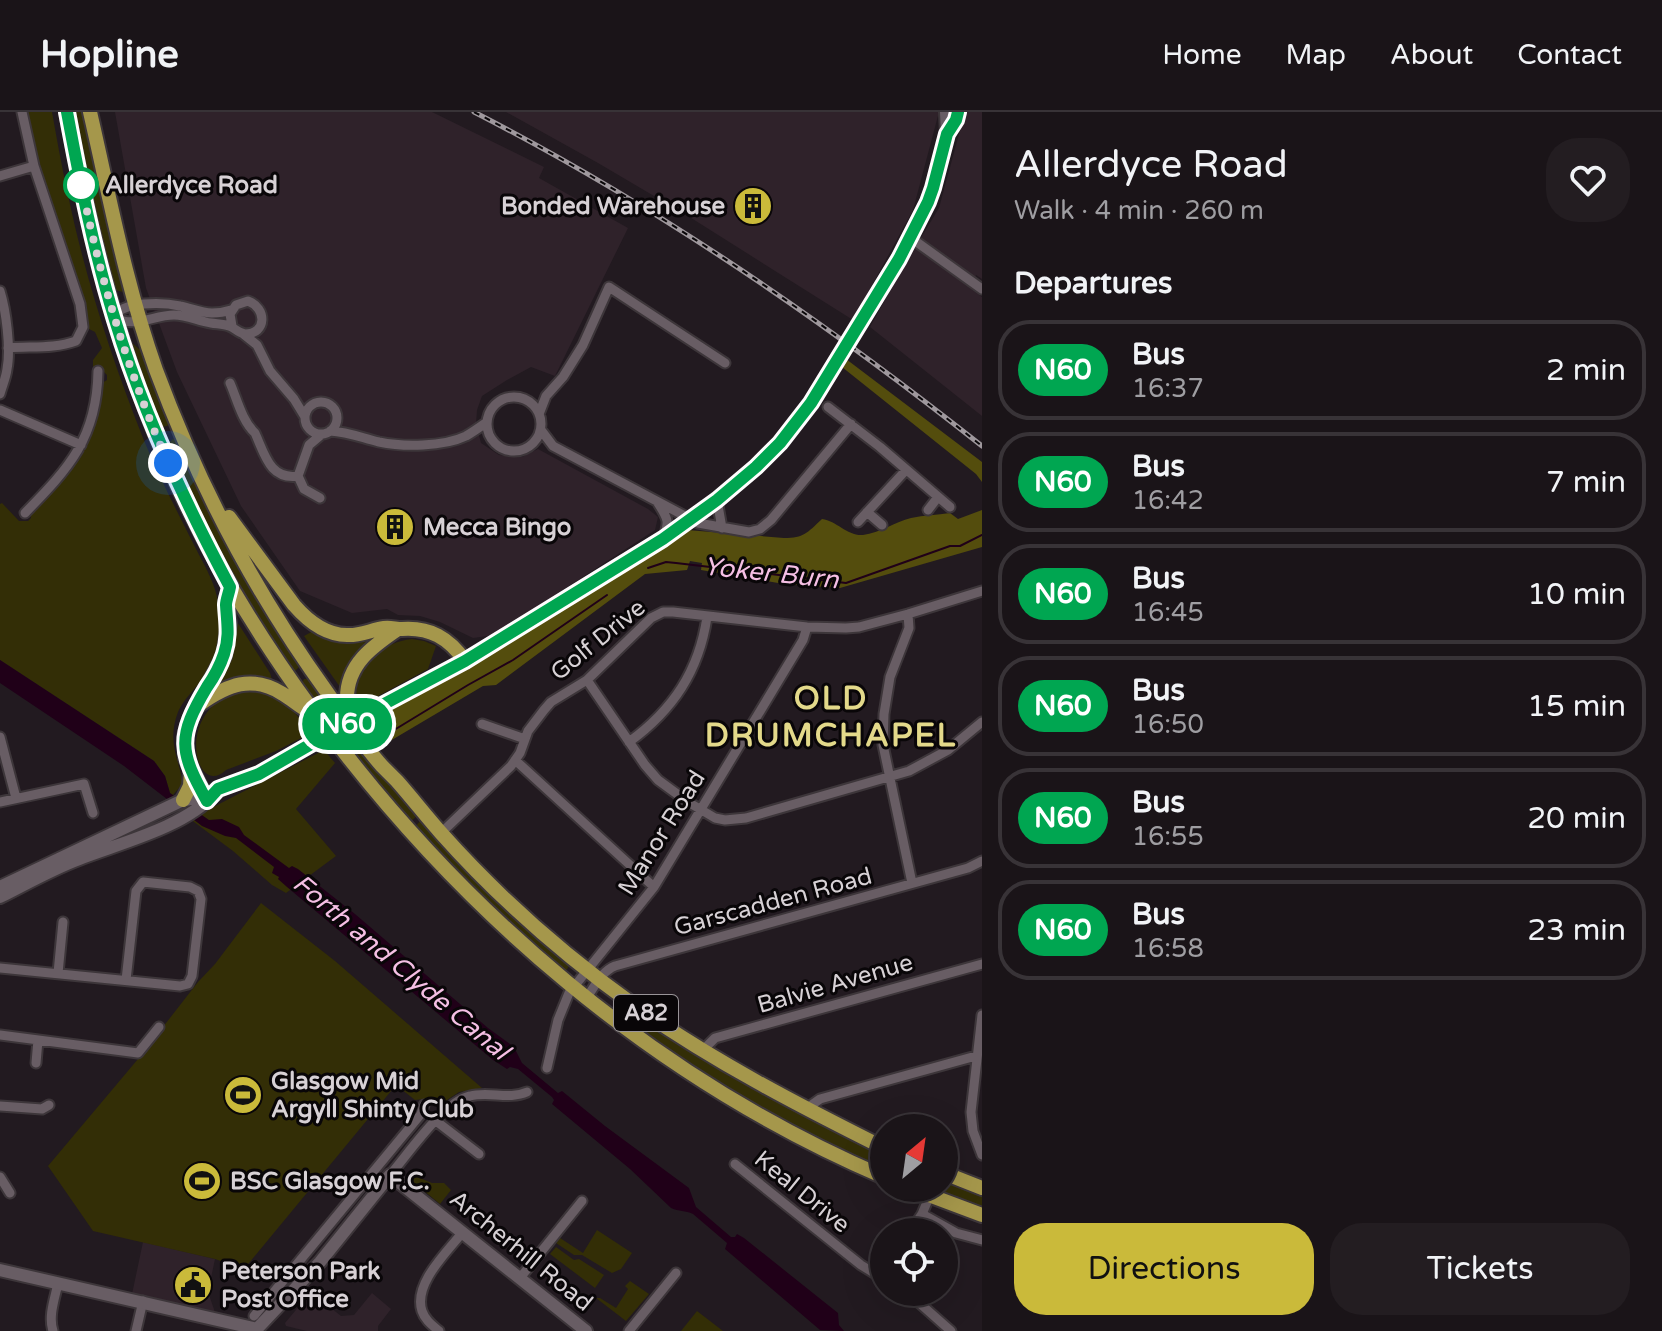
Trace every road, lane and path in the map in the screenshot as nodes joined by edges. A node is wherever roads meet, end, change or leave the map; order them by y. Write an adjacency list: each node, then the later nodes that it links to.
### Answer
1 (22, 112): 7 (street)
2 (67, 112): 14 (main road, A82)
3 (90, 112): 12 (main road, A82)
4 (946, 112): 6 (street)
5 (958, 112): 6 (street)
6 (947, 134): 9 (street)
7 (34, 166): 8 (street); 20 (street)
8 (0, 176)
9 (911, 238): 10 (street); 50 (street)
10 (982, 289)
11 (0, 291): 20 (street)
12 (136, 305): 13 (street); 14 (street); 15 (main road, A82)
13 (231, 310): 16 (street); 17 (street)
14 (114, 317): 15 (street); 61 (main road, A82)
15 (141, 322): 16 (street); 47 (main road, A82)
16 (232, 326): 18 (street)
17 (258, 328): 18 (street); 19 (street)
18 (242, 333): 19 (street)
19 (257, 345): 26 (street)
20 (8, 348): 24 (street)
21 (725, 363): 25 (street)
22 (98, 371): 41 (street)
23 (230, 383): 46 (street)
24 (0, 394)
25 (546, 396): 27 (street); 31 (street)
26 (294, 399): 28 (street); 33 (street)
27 (524, 399): 31 (street); 34 (street)
28 (313, 404): 32 (street); 33 (street)
29 (828, 407): 35 (street)
30 (0, 410): 41 (street)
31 (539, 414): 36 (street)
32 (337, 418): 37 (street); 38 (street)
33 (306, 422): 37 (street); 42 (street)
34 (487, 422): 39 (street); 40 (street)
35 (851, 424): 45 (street); 59 (street)
36 (541, 430): 43 (street); 44 (street)
37 (326, 432): 38 (street); 42 (street)
38 (348, 432): 39 (street)
39 (465, 437): 40 (street)
40 (493, 442): 43 (street)
41 (81, 445): 55 (street)
42 (309, 445): 46 (street)
43 (532, 445): 44 (street)
44 (553, 446): 51 (street)
45 (906, 470): 48 (street); 54 (street)
46 (298, 476): 49 (street)
47 (208, 491): 66 (main road); 73 (main road, A82)
48 (938, 497): 52 (street); 53 (street)
49 (320, 498)
50 (717, 500): 56 (street); 59 (street)
51 (658, 503): 56 (street); 60 (street)
52 (950, 507)
53 (928, 510)
54 (867, 512): 57 (street); 58 (street)
55 (25, 513)
56 (690, 520): 59 (street); 60 (street)
57 (858, 522)
58 (882, 525)
59 (722, 528)
60 (663, 539): 67 (street)
61 (230, 587): 69 (main road); 70 (main road, A82)
62 (982, 591): 63 (street, Golf Drive)
63 (908, 614): 65 (street, Golf Drive); 78 (street)
64 (707, 617): 65 (street, Golf Drive); 68 (street, Golf Drive); 76 (street)
65 (807, 627): 82 (street, Manor Road)
66 (398, 629): 67 (main road); 73 (main road)
67 (465, 661): 80 (street, bridge)
68 (587, 680): 75 (street, Golf Drive); 76 (street)
69 (196, 707): 70 (main road); 80 (main road)
70 (316, 716): 96 (main road, A82)
71 (982, 722): 78 (street)
72 (482, 724): 75 (street)
73 (353, 728): 84 (main road, A82)
74 (0, 737): 79 (street)
75 (525, 739): 77 (street, Golf Drive)
76 (629, 742): 82 (street)
77 (515, 760): 84 (street, Golf Drive); 88 (street)
78 (890, 777): 82 (street); 86 (street)
79 (16, 798): 81 (street); 83 (street)
80 (197, 801): 87 (street); 89 (street)
81 (0, 802)
82 (700, 810): 88 (street, Manor Road)
83 (93, 813)
84 (441, 833): 94 (main road, A82)
85 (982, 861): 86 (street, Garscadden Road)
86 (912, 883): 94 (street, Garscadden Road)
87 (0, 887)
88 (654, 887): 94 (street, Manor Road)
89 (0, 897)
90 (63, 922): 93 (street)
91 (982, 964): 102 (street, Balvie Avenue)
92 (0, 968): 93 (street)
93 (58, 973): 95 (street)
94 (595, 975): 96 (street); 97 (street, Garscadden Road); 102 (main road, A82)
95 (126, 980): 95 (street)
96 (574, 987): 97 (main road, A82); 105 (street)
97 (587, 997): 116 (main road, A82)
98 (982, 1015): 103 (street)
99 (159, 1027): 101 (street)
100 (0, 1035): 101 (street)
101 (38, 1040): 104 (street)
102 (703, 1050): 110 (main road, A82)
103 (976, 1056): 110 (street); 114 (street)
104 (36, 1063)
105 (547, 1068)
106 (527, 1092): 111 (street)
107 (49, 1105): 109 (street)
108 (424, 1105): 130 (street)
109 (0, 1106)
110 (806, 1109): 112 (main road, A82)
111 (436, 1121): 113 (street); 117 (street)
112 (870, 1141)
113 (479, 1154)
114 (982, 1155)
115 (735, 1164): 133 (street, Keal Drive)
116 (870, 1170)
117 (390, 1175): 128 (street, Archerhill Road); 131 (street)
118 (0, 1177): 121 (street)
119 (958, 1179): 120 (main road)
120 (982, 1188)
121 (10, 1193)
122 (582, 1201): 135 (street)
123 (927, 1202): 125 (street)
124 (953, 1202): 126 (main road)
125 (922, 1214): 127 (street); 129 (street)
126 (982, 1215)
127 (919, 1218)
128 (462, 1233): 135 (street, Archerhill Road); 144 (street)
129 (982, 1240)
130 (306, 1251): 131 (street); 140 (street)
131 (320, 1262): 140 (street)
132 (0, 1270): 136 (street)
133 (870, 1271)
134 (676, 1273): 146 (street)
135 (520, 1278): 145 (street, Archerhill Road)
136 (58, 1283): 137 (street); 141 (street)
137 (143, 1301): 139 (street); 142 (street)
138 (923, 1306): 147 (street)
139 (199, 1316): 140 (street); 143 (street)
140 (258, 1327)
141 (53, 1331)
142 (136, 1331)
143 (215, 1331)
144 (439, 1331)
145 (586, 1331)
146 (629, 1331)
147 (951, 1331)

